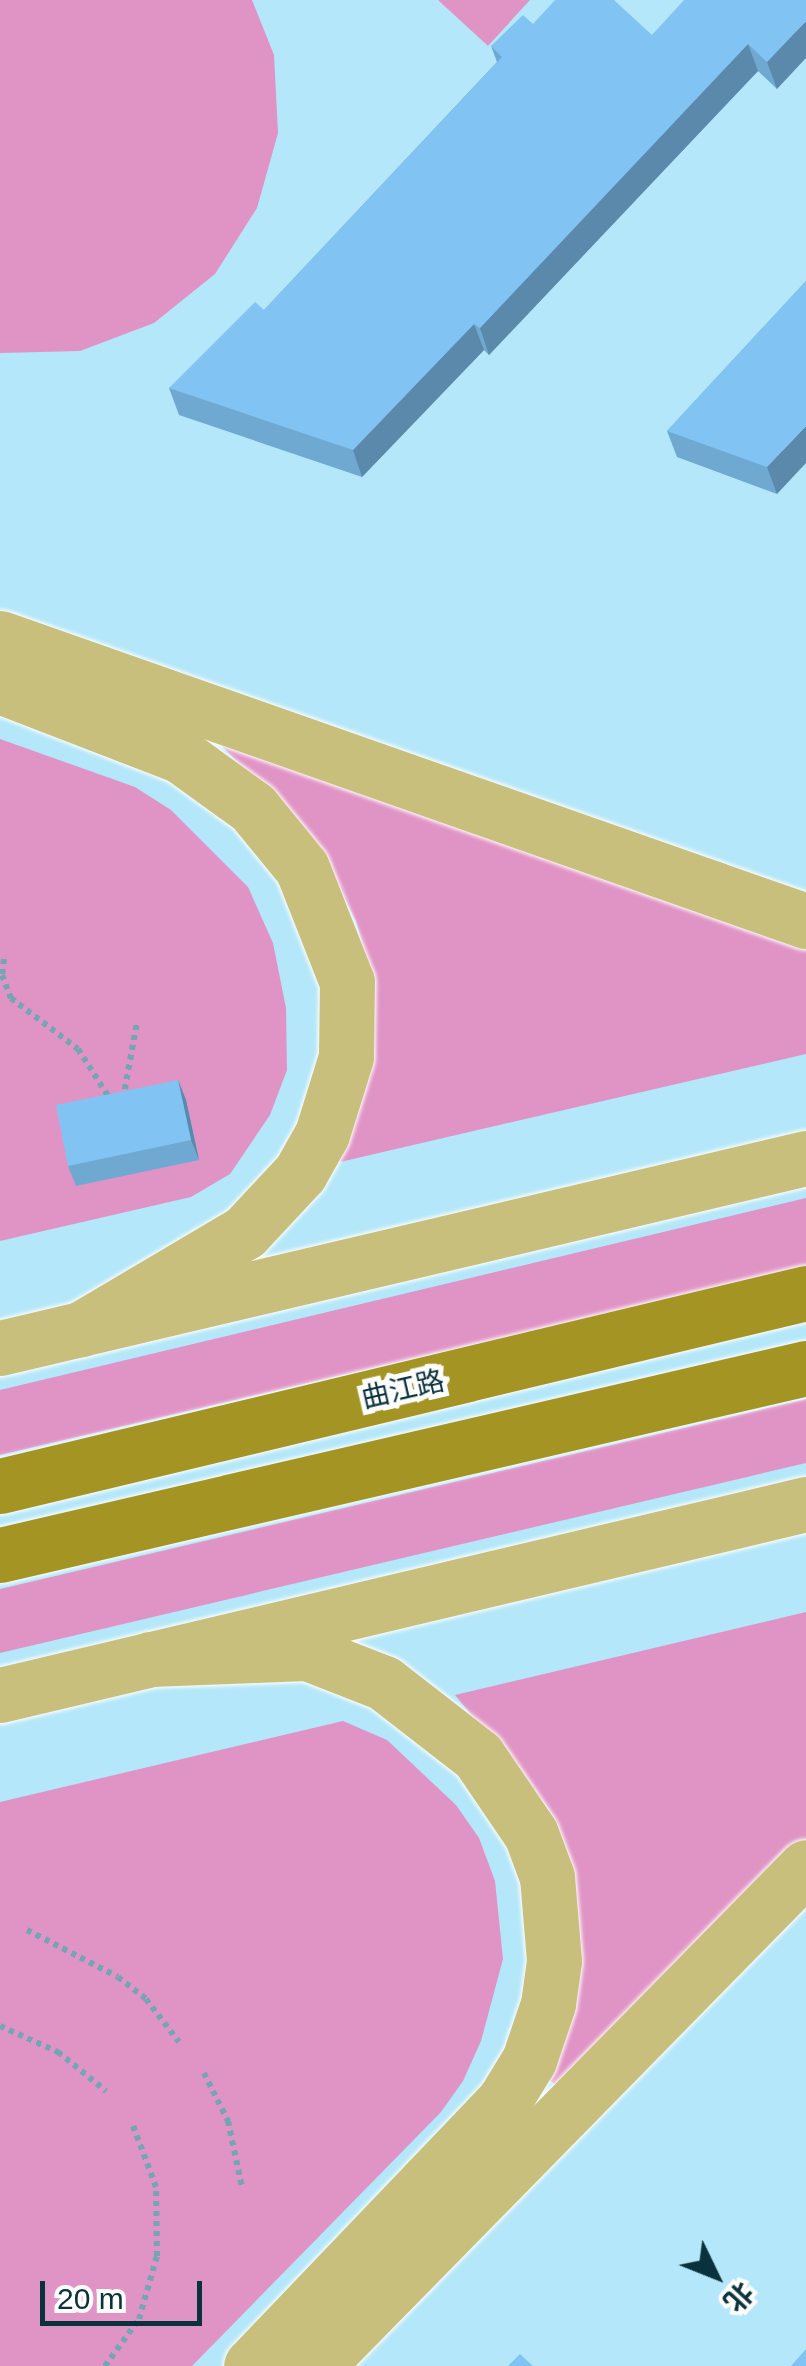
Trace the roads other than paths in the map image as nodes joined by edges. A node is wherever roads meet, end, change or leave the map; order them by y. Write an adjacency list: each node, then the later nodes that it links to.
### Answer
1 (0, 638): 3 (main road)
2 (0, 686): 6 (main road)
3 (806, 921)
4 (806, 1158): 6 (main road)
5 (806, 1293): 9 (highway, 曲江路)
6 (81, 1329): 7 (main road)
7 (0, 1348)
8 (806, 1368): 11 (highway)
9 (0, 1486)
10 (806, 1504): 12 (main road)
11 (0, 1555)
12 (150, 1659): 13 (main road); 15 (main road)
13 (0, 1695)
14 (806, 1866): 16 (main road)
15 (251, 2366)
16 (316, 2366)

